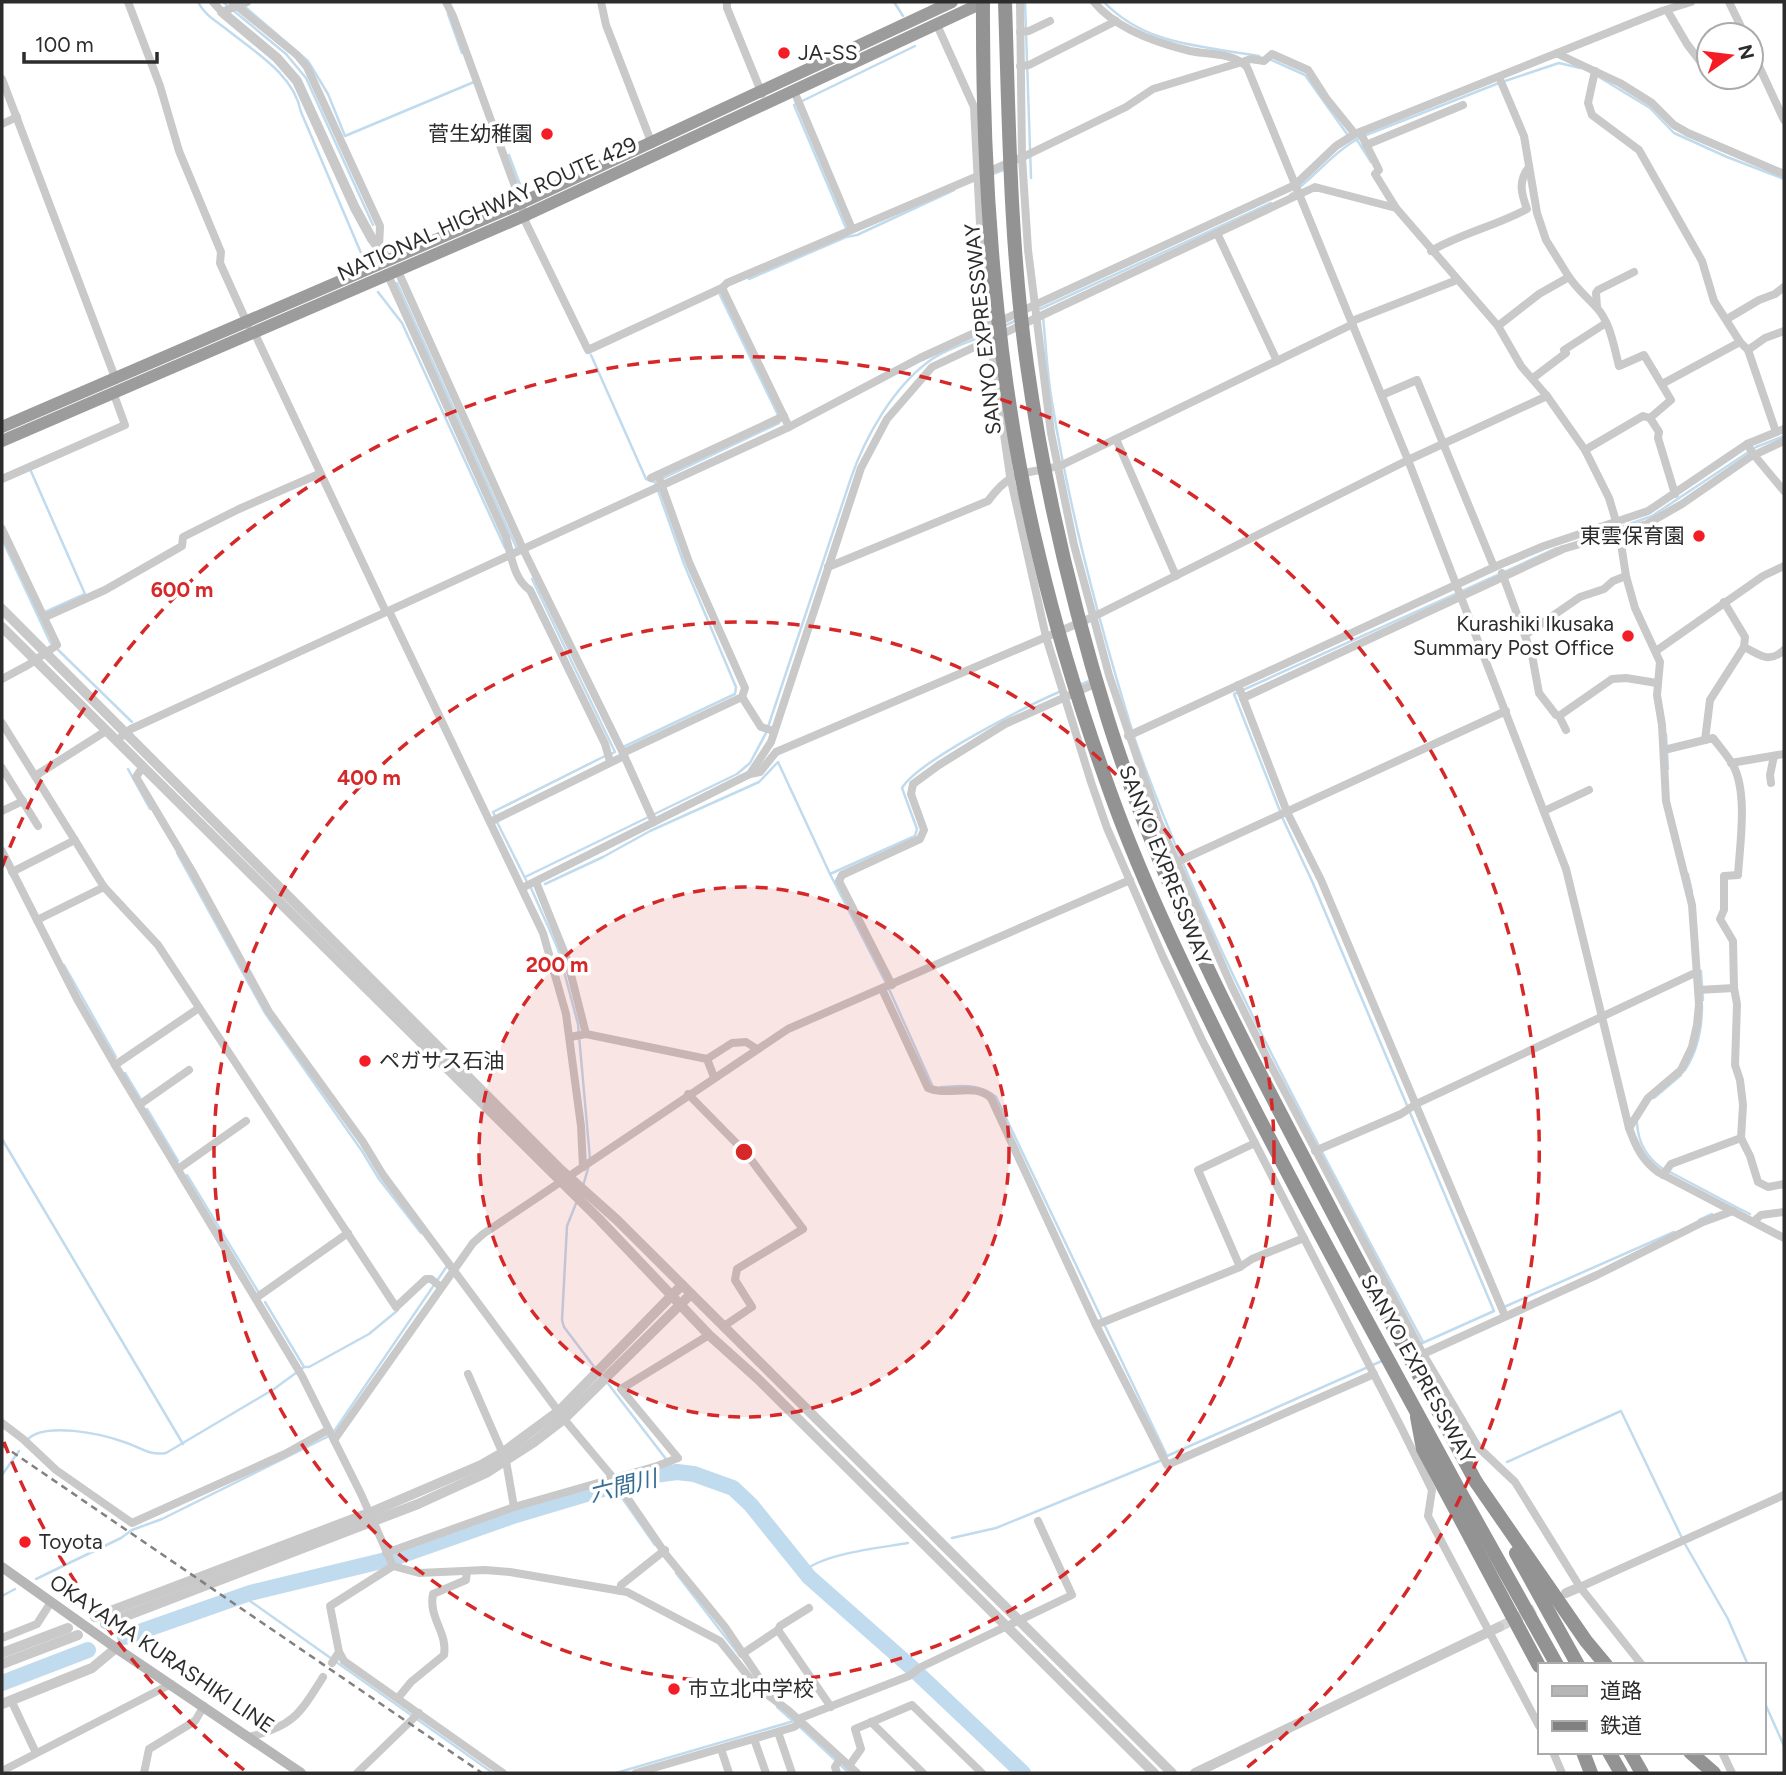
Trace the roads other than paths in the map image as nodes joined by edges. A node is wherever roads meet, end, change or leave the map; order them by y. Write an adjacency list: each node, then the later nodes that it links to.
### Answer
1 (128, 2): 65 (street)
2 (213, 2): 13 (street)
3 (446, 2): 41 (street)
4 (601, 2): 35 (street)
5 (727, 2): 28 (street)
6 (952, 2): 28 (highway, NATIONAL HIGHWAY ROUTE 429)
7 (983, 2): 18 (highway, NATIONAL HIGHWAY ROUTE 429); 215 (highway, SANYO EXPRESSWAY, bridge)
8 (1005, 2): 214 (highway, SANYO EXPRESSWAY, bridge)
9 (1020, 2): 19 (street)
10 (1094, 2): 16 (street)
11 (1691, 2): 14 (street)
12 (1729, 2): 17 (street)
13 (235, 6): 48 (street); 48 (street)
14 (1667, 9): 20 (street); 21 (street)
15 (1050, 21): 19 (street)
16 (1116, 21): 22 (street); 23 (street)
17 (1738, 21)
18 (937, 25): 29 (highway, NATIONAL HIGHWAY ROUTE 429); 39 (street)
19 (1024, 32): 23 (street)
20 (1558, 54): 24 (street); 27 (street)
21 (1695, 54)
22 (1242, 62): 34 (street); 36 (street); 40 (street)
23 (1024, 66): 36 (street)
24 (1593, 74): 38 (street); 60 (street)
25 (2, 79): 31 (street)
26 (1765, 79): 32 (street)
27 (1500, 80): 34 (street); 37 (street)
28 (764, 98): 29 (highway, NATIONAL HIGHWAY ROUTE 429); 35 (highway, NATIONAL HIGHWAY ROUTE 429)
29 (797, 99): 46 (street)
30 (1463, 105): 34 (street)
31 (17, 117): 33 (street); 73 (street)
32 (1784, 120)
33 (2, 124)
34 (1361, 137): 40 (street); 42 (street)
35 (654, 149): 41 (highway, NATIONAL HIGHWAY ROUTE 429); 44 (highway, NATIONAL HIGHWAY ROUTE 429)
36 (1027, 155): 39 (street); 57 (street)
37 (1529, 167): 43 (street); 45 (street)
38 (1784, 174)
39 (976, 175): 46 (street); 63 (street)
40 (1297, 190): 42 (street); 47 (street); 57 (street); 61 (street)
41 (521, 203): 44 (street); 50 (highway, NATIONAL HIGHWAY ROUTE 429)
42 (1396, 208): 49 (street)
43 (1527, 209): 45 (street); 49 (street)
44 (524, 216): 52 (highway, NATIONAL HIGHWAY ROUTE 429); 56 (street)
45 (1541, 224): 53 (street)
46 (849, 230): 56 (street)
47 (1217, 233): 59 (street); 70 (street)
48 (379, 247): 50 (street)
49 (1433, 249): 54 (street)
50 (388, 260): 52 (street); 65 (highway, NATIONAL HIGHWAY ROUTE 429)
51 (1634, 272): 58 (street)
52 (393, 273): 65 (highway, NATIONAL HIGHWAY ROUTE 429); 97 (street); 97 (street)
53 (1569, 277): 58 (street); 64 (street)
54 (1457, 280): 61 (street); 64 (street)
55 (1784, 287): 60 (street)
56 (724, 292): 76 (street)
57 (1034, 305): 59 (street); 63 (street)
58 (1597, 307): 62 (street)
59 (1036, 317): 67 (street); 88 (street)
60 (1727, 319): 68 (street)
61 (1353, 323): 70 (street); 74 (street)
62 (1606, 323): 71 (street); 72 (street)
63 (989, 326): 67 (street); 79 (street)
64 (1500, 326): 71 (street)
65 (251, 329): 73 (highway, NATIONAL HIGHWAY ROUTE 429); 89 (street)
66 (1784, 331): 69 (street)
67 (990, 338): 90 (street); 99 (street)
68 (1740, 342): 69 (street); 72 (street)
69 (1748, 350): 80 (street)
70 (1277, 361): 81 (street)
71 (1535, 377): 75 (street)
72 (1662, 384): 77 (street)
73 (116, 387): 78 (highway, NATIONAL HIGHWAY ROUTE 429); 83 (highway, NATIONAL HIGHWAY ROUTE 429); 91 (street)
74 (1382, 395): 84 (street); 87 (street)
75 (1547, 396): 84 (street); 85 (street)
76 (781, 417): 79 (street); 92 (street)
77 (1650, 418): 85 (street); 94 (street)
78 (2, 427)
79 (789, 427): 92 (street)
80 (1780, 430): 86 (street)
81 (1116, 439): 88 (street); 101 (street)
82 (1784, 441): 86 (street)
83 (2, 442)
84 (1443, 445): 87 (street); 100 (street)
85 (1587, 450): 96 (street)
86 (1750, 450): 93 (street); 94 (street); 96 (street)
87 (1408, 460): 101 (street); 103 (street)
88 (1061, 465): 90 (street); 107 (street)
89 (319, 474): 106 (street); 108 (street)
90 (1010, 476): 99 (street); 111 (street)
91 (2, 479)
92 (658, 482): 97 (street); 122 (street)
93 (1784, 491)
94 (1675, 494): 96 (street)
95 (2, 528): 108 (street)
96 (1618, 528): 100 (street); 102 (street)
97 (518, 552): 106 (street); 134 (street); 137 (street)
98 (1784, 566): 104 (street)
99 (828, 567): 126 (street)
100 (1500, 570): 103 (street); 103 (street); 110 (street)
101 (1176, 576): 107 (street)
102 (1626, 576): 110 (street); 114 (street)
103 (1458, 590): 121 (street); 121 (street); 123 (street)
104 (1724, 602): 112 (street); 114 (street)
105 (2, 609): 113 (street)
106 (387, 612): 129 (street); 150 (street)
107 (1097, 615): 111 (street); 117 (street)
108 (45, 617): 113 (street)
109 (2, 627): 116 (street)
110 (1525, 635): 124 (street)
111 (1046, 637): 120 (street); 141 (street)
112 (1744, 647): 115 (street); 131 (street)
113 (52, 649): 116 (street); 129 (street)
114 (1658, 649): 119 (street)
115 (1784, 650)
116 (35, 660): 118 (street); 128 (street)
117 (1109, 675): 120 (street); 130 (street)
118 (2, 679)
119 (1657, 683): 124 (street); 133 (street)
120 (1063, 692): 156 (street); 162 (street)
121 (1240, 692): 130 (street); 148 (street)
122 (742, 696): 126 (street); 134 (street)
123 (1506, 711): 147 (street); 148 (street)
124 (1559, 716): 127 (street)
125 (2, 723): 142 (street)
126 (770, 730): 141 (street)
127 (1566, 730)
128 (106, 732): 132 (street); 142 (street)
129 (125, 733): 132 (street); 184 (street)
130 (1132, 734): 154 (street)
131 (1705, 740): 133 (street); 138 (street)
132 (116, 742): 140 (street)
133 (1667, 749): 161 (street)
134 (622, 751): 137 (street); 149 (street)
135 (1784, 754): 136 (street)
136 (1774, 756): 138 (street); 143 (street)
137 (608, 757): 150 (street)
138 (1731, 763): 163 (street)
139 (2, 768): 145 (street)
140 (142, 768): 184 (street); 194 (street)
141 (750, 774): 149 (street)
142 (35, 776): 152 (street)
143 (1771, 783)
144 (1589, 790): 147 (street)
145 (23, 801): 146 (street); 151 (street)
146 (2, 811)
147 (1544, 811): 166 (street)
148 (1283, 814): 154 (street); 175 (street)
149 (651, 817): 157 (street)
150 (494, 819): 159 (street)
151 (38, 826)
152 (75, 840): 155 (street); 158 (street)
153 (2, 851): 155 (street)
154 (1180, 860): 180 (street)
155 (12, 872): 160 (street)
156 (1130, 880): 162 (street); 179 (street)
157 (535, 882): 159 (street); 167 (street)
158 (104, 887): 160 (street); 165 (street)
159 (523, 888): 167 (street)
160 (37, 920): 170 (street)
161 (1697, 972): 164 (street); 166 (street)
162 (887, 987): 168 (street); 202 (street)
163 (1734, 988): 164 (street); 178 (street)
164 (1701, 990): 177 (street)
165 (199, 1008): 170 (street); 190 (street)
166 (1602, 1018): 175 (street); 177 (street)
167 (578, 1035): 169 (street); 181 (street)
168 (757, 1049): 169 (street); 172 (street)
169 (707, 1059): 172 (street)
170 (114, 1065): 174 (street)
171 (189, 1070): 174 (street)
172 (714, 1077): 173 (street)
173 (688, 1094): 181 (street); 203 (street)
174 (139, 1105): 182 (street)
175 (1412, 1107): 180 (street); 201 (street)
176 (247, 1121): 182 (street)
177 (1629, 1128): 183 (street)
178 (1741, 1138): 183 (street); 185 (street)
179 (1255, 1143): 191 (street); 193 (street)
180 (1319, 1150): 205 (street)
181 (584, 1167): 184 (street)
182 (178, 1169): 199 (street)
183 (1665, 1172): 187 (street)
184 (565, 1179): 186 (street); 194 (street)
185 (1784, 1184)
186 (580, 1193): 196 (street); 198 (street)
187 (1733, 1211): 189 (street); 201 (street)
188 (1784, 1212): 189 (street)
189 (1754, 1222): 192 (street)
190 (348, 1233): 195 (street); 199 (street)
191 (1304, 1238): 193 (street); 206 (street)
192 (1784, 1238)
193 (1240, 1267): 202 (street)
194 (452, 1271): 195 (street); 209 (street)
195 (438, 1284): 211 (street)
196 (682, 1285): 197 (street); 198 (street)
197 (691, 1294): 200 (street); 203 (street)
198 (672, 1295): 200 (street); 208 (street)
199 (256, 1298): 211 (street)
200 (680, 1304): 204 (street); 208 (street)
201 (1503, 1310): 205 (street)
202 (1101, 1323): 206 (street)
203 (724, 1326): 230 (street)
204 (709, 1335): 213 (street); 232 (street)
205 (1420, 1347): 224 (street)
206 (1371, 1368): 236 (street)
207 (468, 1374): 212 (street)
208 (602, 1376): 209 (street)
209 (561, 1415): 212 (street); 213 (street)
210 (2, 1423): 211 (street)
211 (331, 1434): 218 (street)
212 (504, 1457): 217 (street); 218 (street)
213 (614, 1479): 217 (street); 220 (street)
214 (1476, 1482): 243 (highway, SANYO EXPRESSWAY); 244 (highway)
215 (1454, 1493): 242 (highway, SANYO EXPRESSWAY); 247 (highway)
216 (1784, 1495): 224 (street)
217 (514, 1507): 221 (street)
218 (370, 1518): 221 (street); 229 (street); 231 (street)
219 (1038, 1521): 230 (street)
220 (663, 1552): 225 (street); 241 (street)
221 (389, 1559): 223 (street); 250 (street)
222 (2, 1567): 227 (main road, OKAYAMA KURASHIKI LINE)
223 (467, 1571): 225 (street); 250 (street)
224 (1580, 1587): 226 (street); 245 (street)
225 (620, 1591): 241 (street)
226 (1566, 1593)
227 (51, 1602): 238 (street); 239 (main road, OKAYAMA KURASHIKI LINE)
228 (809, 1608): 235 (street)
229 (95, 1617)
230 (1017, 1620): 232 (street); 285 (street)
231 (105, 1624)
232 (1005, 1626): 253 (street); 284 (street)
233 (1499, 1627): 236 (street)
234 (68, 1628): 240 (street)
235 (778, 1630): 241 (street); 253 (street)
236 (1489, 1632): 257 (street); 286 (street)
237 (78, 1635): 246 (street)
238 (2, 1638)
239 (116, 1648): 249 (main road, OKAYAMA KURASHIKI LINE); 251 (street)
240 (2, 1653)
241 (739, 1655): 256 (street)
242 (1556, 1663)
243 (1577, 1663)
244 (1604, 1663)
245 (1640, 1663)
246 (2, 1664)
247 (1538, 1664)
248 (323, 1677): 259 (street)
249 (172, 1684): 252 (main road, OKAYAMA KURASHIKI LINE); 262 (street)
250 (398, 1698): 254 (street)
251 (6, 1702): 262 (street)
252 (204, 1706): 259 (main road, OKAYAMA KURASHIKI LINE); 272 (street)
253 (831, 1707): 256 (street)
254 (416, 1716): 274 (street); 275 (street)
255 (871, 1722): 270 (street); 282 (street); 283 (street)
256 (798, 1723): 258 (street); 269 (street)
257 (1538, 1724)
258 (778, 1732): 260 (street); 279 (street)
259 (249, 1737): 273 (main road, OKAYAMA KURASHIKI LINE)
260 (754, 1739): 261 (street); 278 (street)
261 (720, 1749): 276 (street); 277 (street)
262 (36, 1753): 271 (street)
263 (1554, 1754): 287 (street)
264 (1584, 1754): 288 (highway)
265 (1610, 1754): 289 (highway)
266 (1631, 1754): 290 (highway)
267 (1692, 1754): 291 (highway)
268 (1723, 1754): 292 (street)
269 (838, 1761): 270 (street); 280 (street)
270 (849, 1766): 281 (street)
271 (2, 1771)
272 (144, 1773)
273 (301, 1773)
274 (357, 1773)
275 (503, 1773)
276 (636, 1773)
277 (729, 1773)
278 (766, 1773)
279 (792, 1773)
280 (837, 1773)
281 (857, 1773)
282 (923, 1773)
283 (982, 1773)
284 (1154, 1773)
285 (1172, 1773)
286 (1195, 1773)
287 (1562, 1773)
288 (1591, 1773)
289 (1621, 1773)
290 (1642, 1773)
291 (1714, 1773)
292 (1731, 1773)

